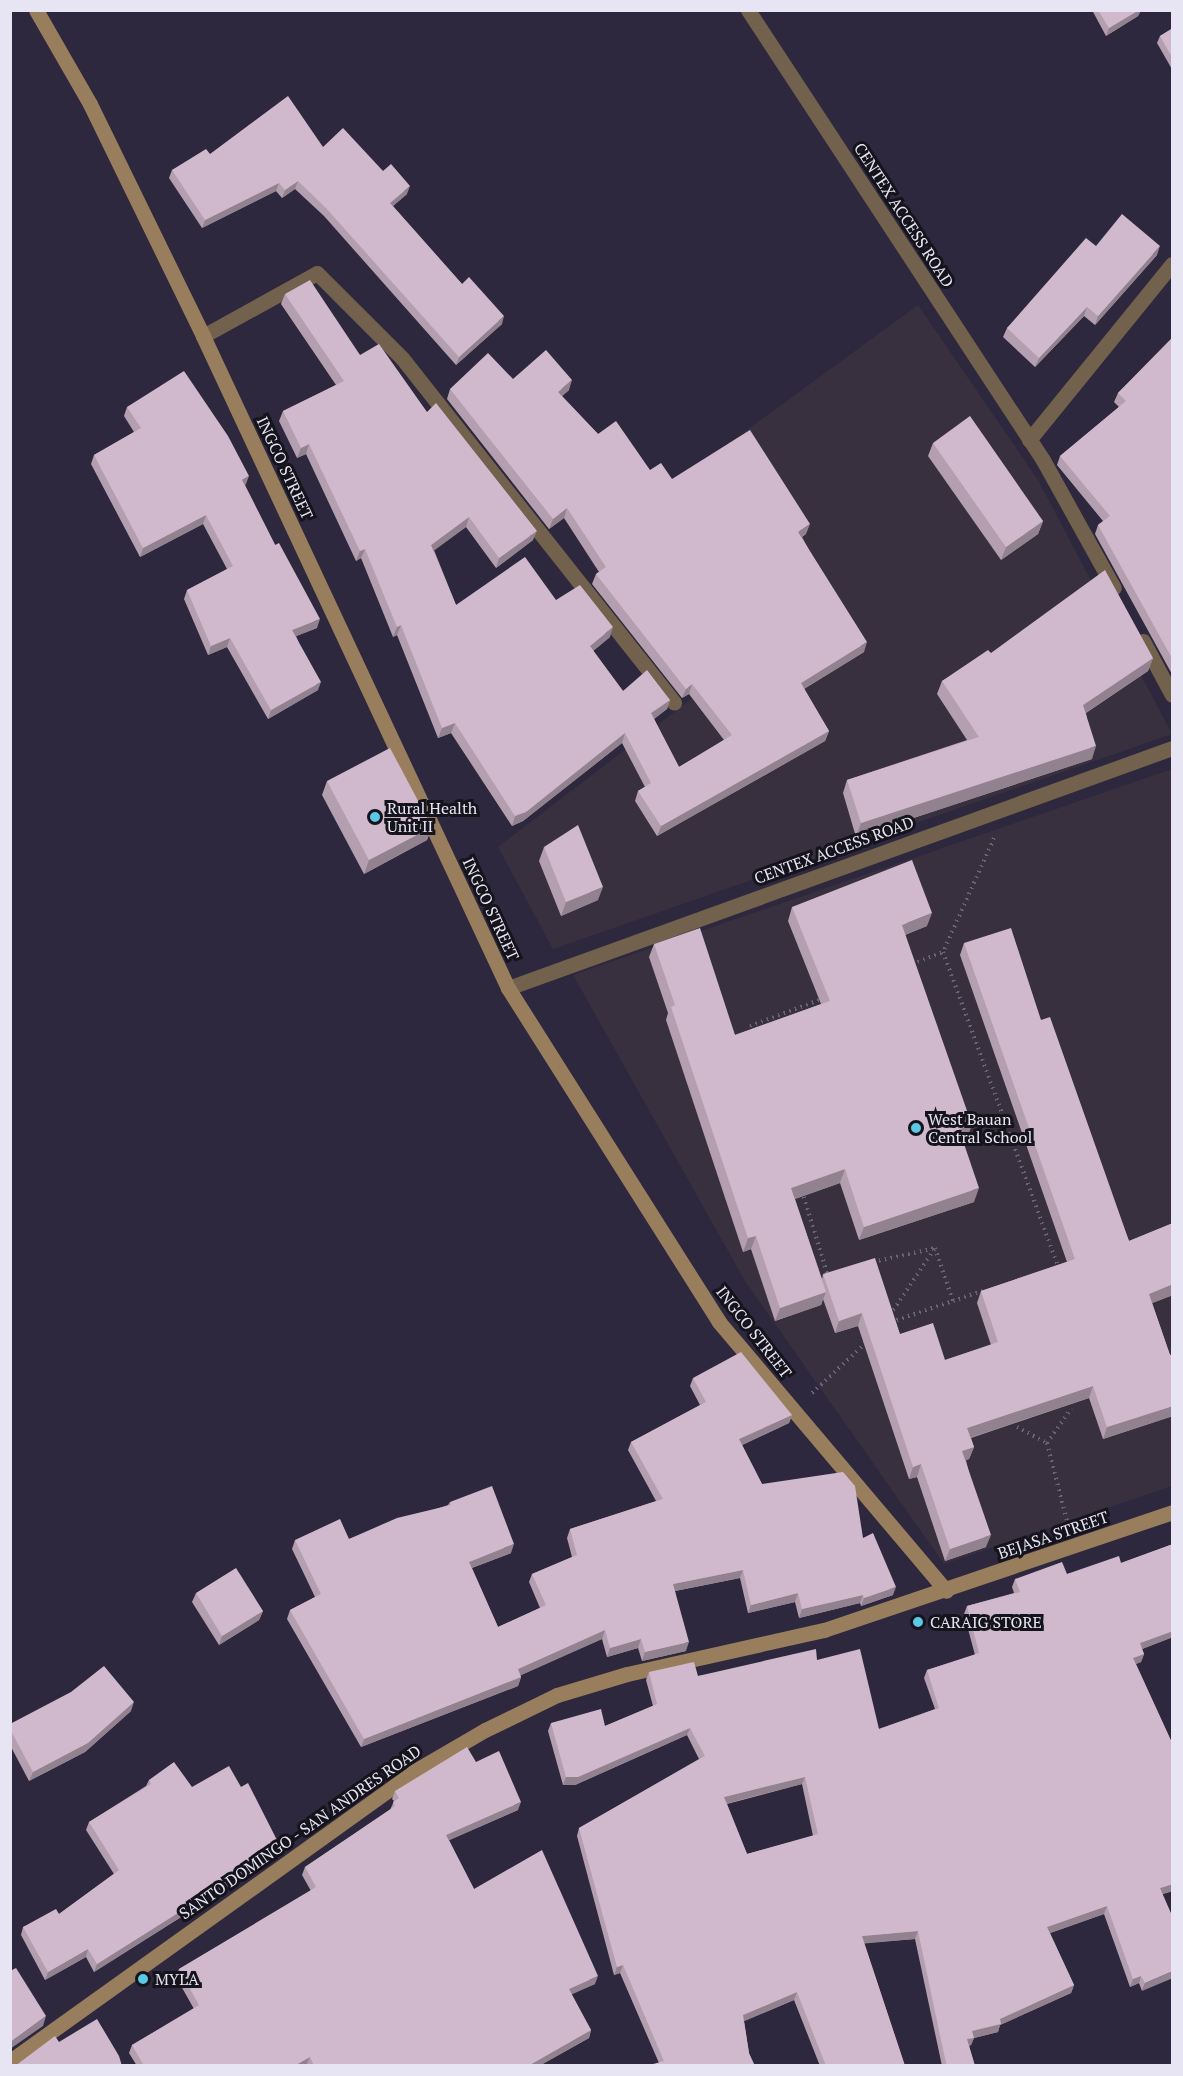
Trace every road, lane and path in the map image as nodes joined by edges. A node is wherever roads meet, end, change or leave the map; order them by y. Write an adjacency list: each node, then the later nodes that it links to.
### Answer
1 (36, 10): 4 (street, INGCO STREET)
2 (748, 10): 5 (street, CENTEX ACCESS ROAD)
3 (1173, 264): 5 (street)
4 (203, 336): 9 (street); 14 (street, INGCO STREET)
5 (1029, 440): 6 (street, CENTEX ACCESS ROAD)
6 (1122, 603)
7 (1133, 623): 8 (street)
8 (1173, 695)
9 (674, 703)
10 (1173, 748): 11 (street, CENTEX ACCESS ROAD)
11 (1008, 806): 12 (path); 14 (street, CENTEX ACCESS ROAD)
12 (943, 952): 13 (path); 21 (path)
13 (900, 969)
14 (508, 988): 26 (street, INGCO STREET)
15 (825, 998): 16 (path)
16 (754, 1038)
17 (799, 1183): 20 (path)
18 (934, 1248): 19 (path); 23 (path); 23 (path)
19 (870, 1263)
20 (838, 1270)
21 (1048, 1270)
22 (995, 1287): 23 (path)
23 (953, 1301)
24 (871, 1338): 26 (path)
25 (1071, 1409): 28 (path)
26 (794, 1410): 31 (street, INGCO STREET)
27 (1017, 1427): 28 (path)
28 (1047, 1443): 30 (path)
29 (1173, 1512): 30 (street, BEJASA STREET)
30 (1076, 1546): 31 (street, BEJASA STREET)
31 (945, 1591): 32 (street, SANTO DOMINGO - SAN ANDRES ROAD)
32 (10, 2061)

